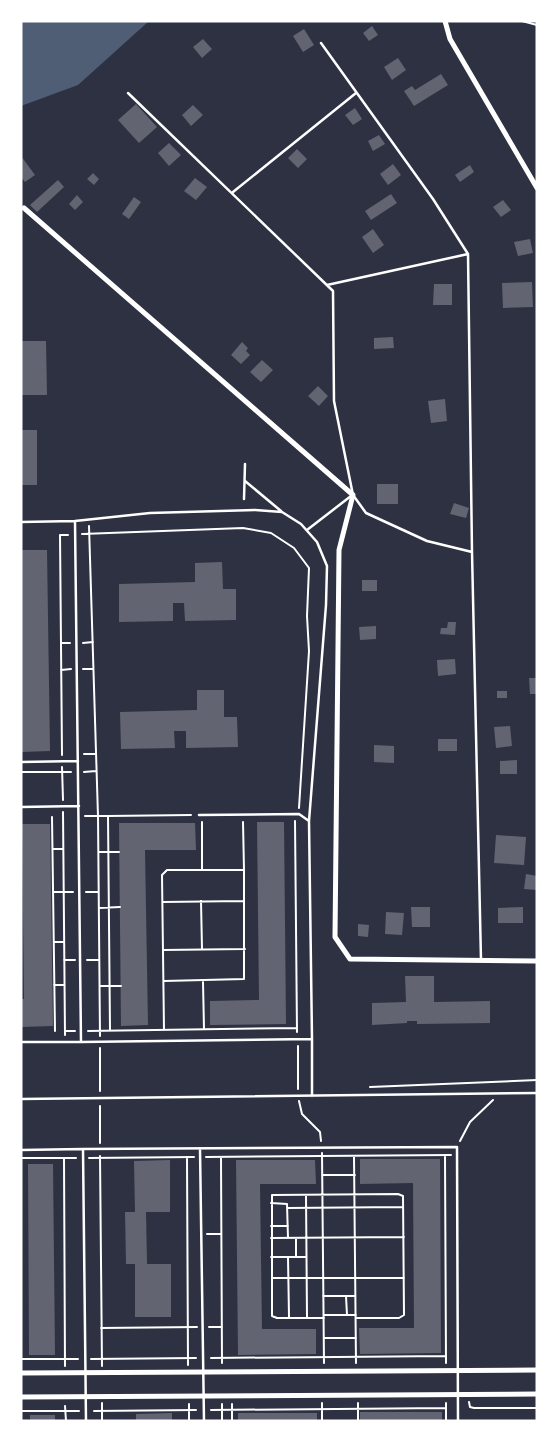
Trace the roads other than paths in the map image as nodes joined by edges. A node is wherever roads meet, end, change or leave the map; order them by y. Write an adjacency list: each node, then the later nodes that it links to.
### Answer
1 (445, 21): 5 (street)
2 (320, 43): 4 (lane)
3 (128, 93): 6 (lane)
4 (356, 93): 6 (lane); 8 (lane)
5 (537, 188)
6 (232, 192): 9 (lane)
7 (24, 208): 12 (street)
8 (468, 254): 9 (lane); 18 (lane)
9 (327, 285): 12 (lane)
10 (245, 464): 11 (lane)
11 (244, 481): 13 (lane); 14 (lane)
12 (353, 495): 17 (lane); 18 (lane); 25 (street)
13 (244, 499)
14 (282, 512): 15 (lane); 17 (lane)
15 (75, 521): 16 (lane); 19 (lane)
16 (21, 522)
17 (307, 530): 24 (lane)
18 (472, 552): 25 (lane)
19 (78, 761): 20 (lane); 21 (lane)
20 (21, 762)
21 (79, 806): 22 (lane); 29 (lane)
22 (21, 807)
23 (199, 815): 24 (lane)
24 (309, 821): 27 (lane)
25 (481, 960): 26 (street)
26 (537, 961)
27 (312, 1039): 29 (lane); 31 (lane)
28 (21, 1042): 29 (lane)
29 (81, 1042)
30 (537, 1092): 31 (lane)
31 (312, 1096): 32 (lane)
32 (21, 1099)
33 (83, 1149): 34 (lane); 35 (lane); 40 (lane)
34 (200, 1149): 37 (lane); 38 (lane)
35 (21, 1150)
36 (537, 1370): 37 (street)
37 (458, 1371): 38 (street); 41 (lane)
38 (203, 1372): 40 (street); 43 (lane)
39 (21, 1373): 40 (street)
40 (85, 1373): 45 (lane)
41 (458, 1394): 42 (street); 43 (street); 48 (lane)
42 (537, 1394)
43 (203, 1396): 45 (street); 47 (lane)
44 (21, 1397): 45 (street)
45 (86, 1397): 46 (lane)
46 (86, 1421)
47 (204, 1421)
48 (458, 1421)

